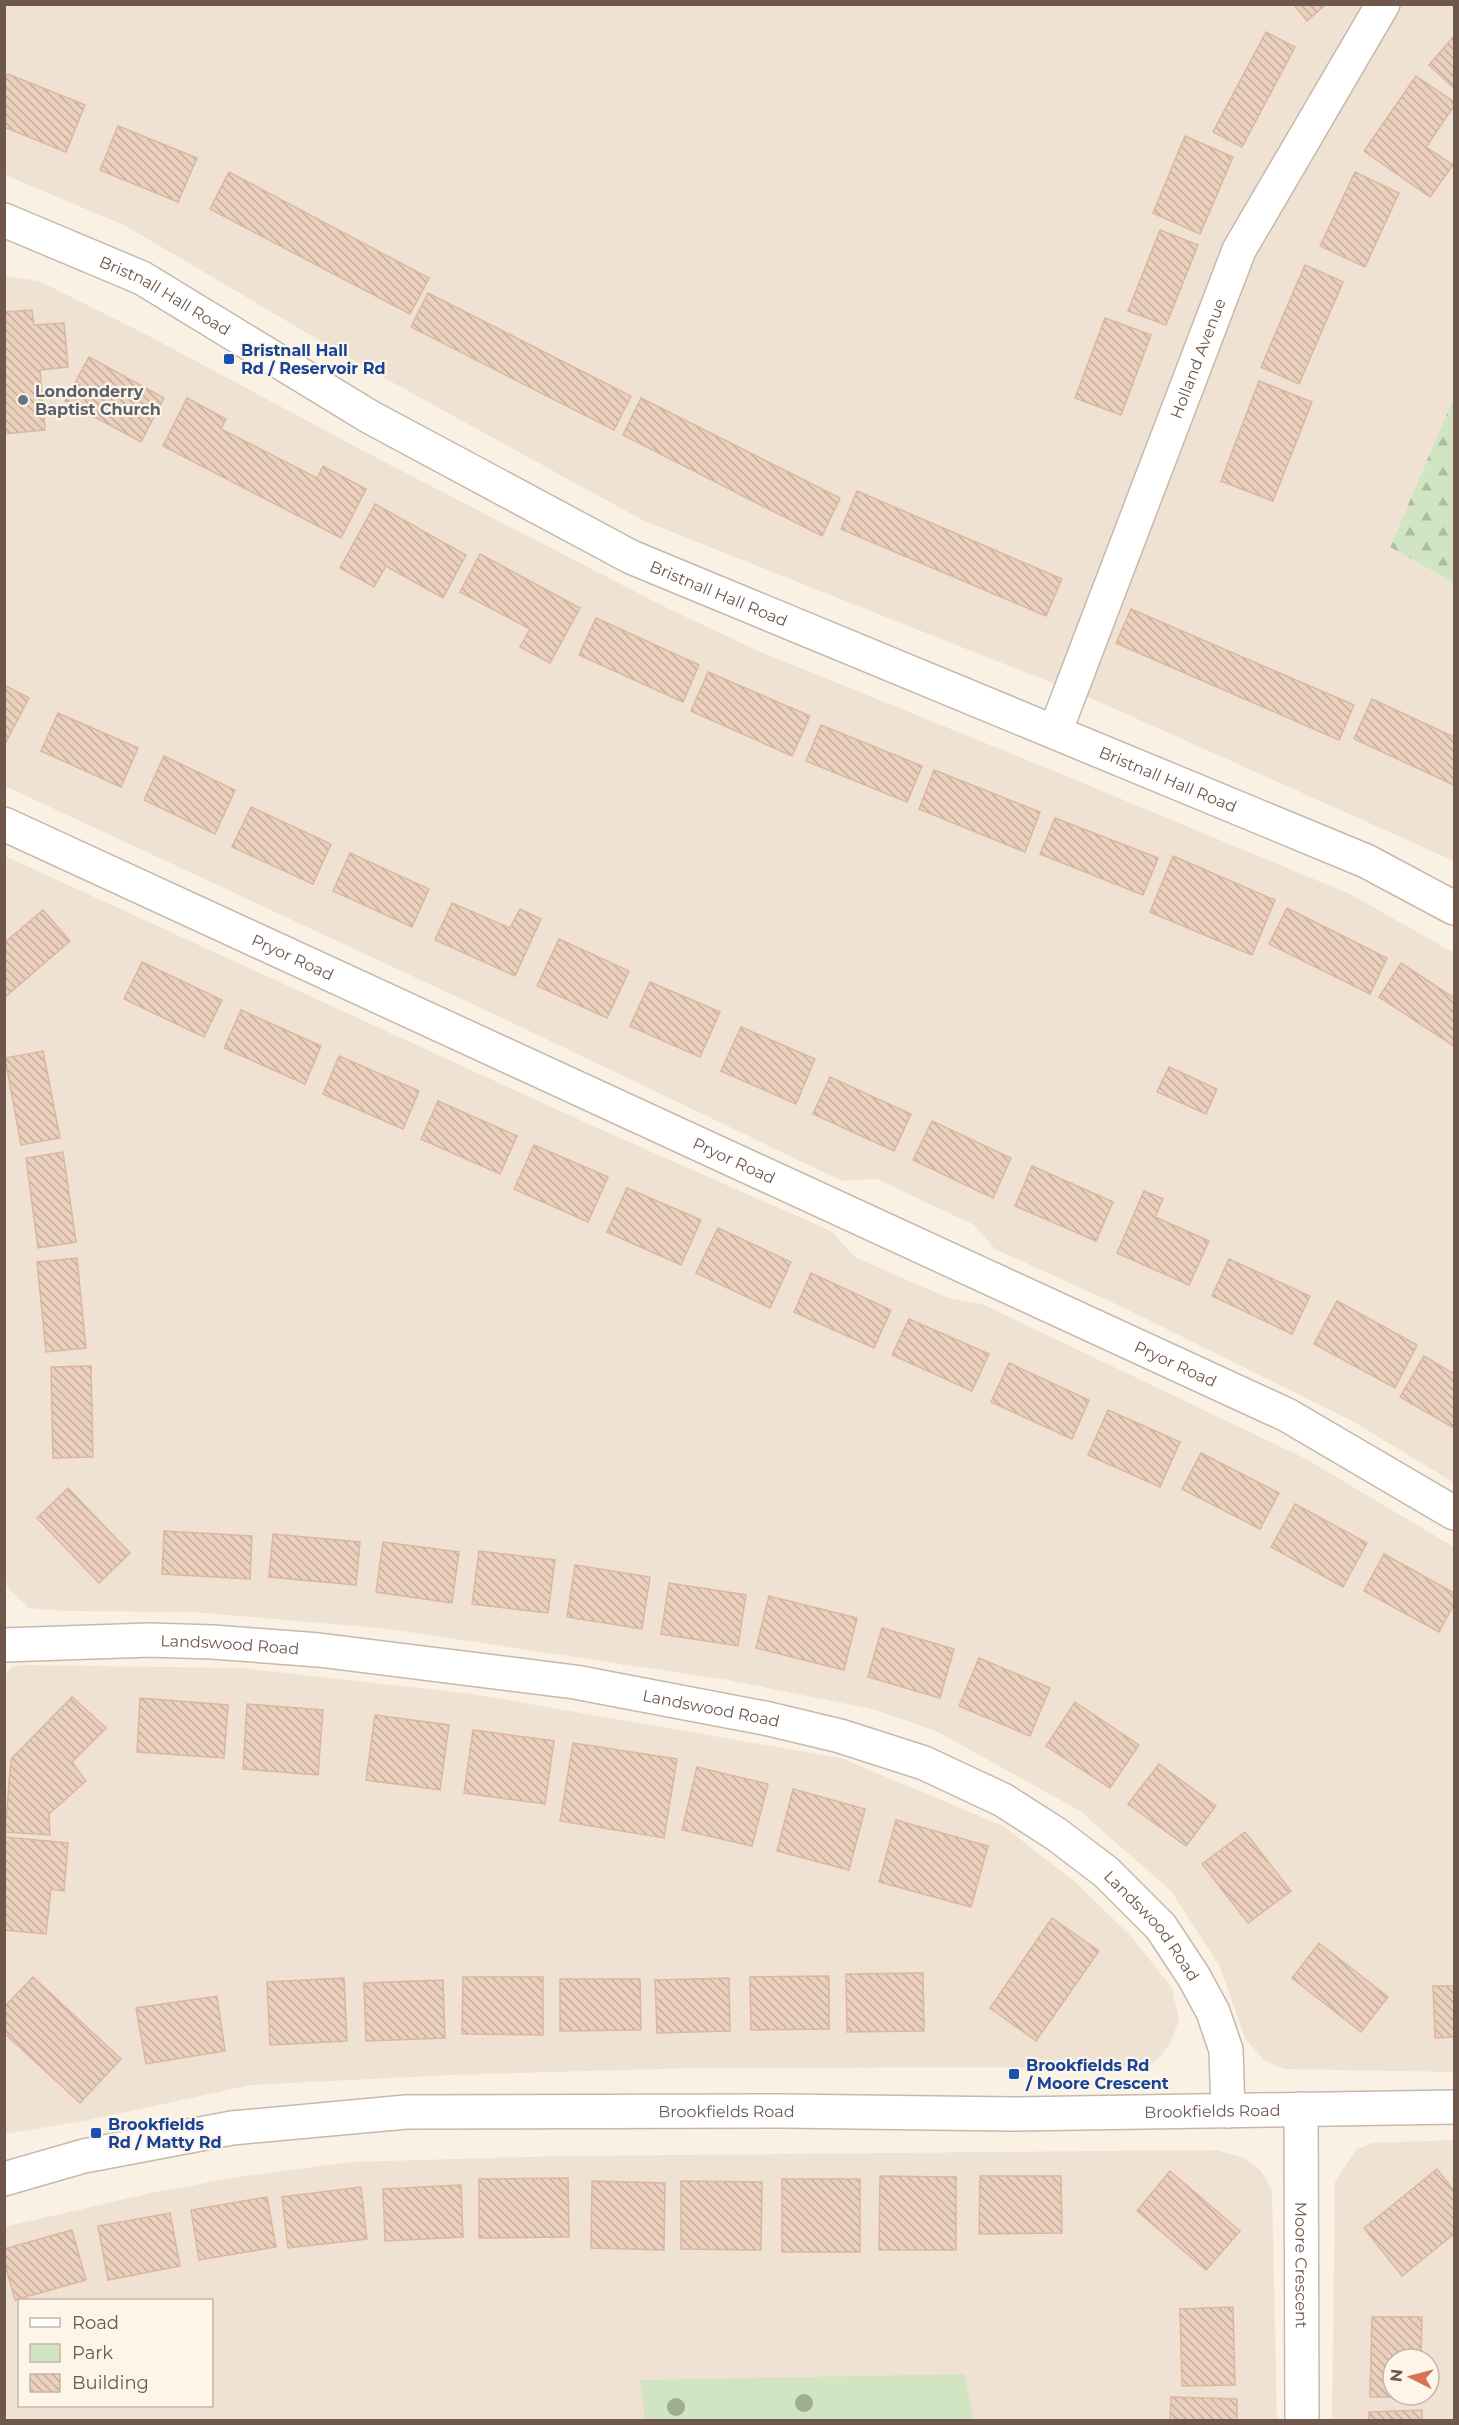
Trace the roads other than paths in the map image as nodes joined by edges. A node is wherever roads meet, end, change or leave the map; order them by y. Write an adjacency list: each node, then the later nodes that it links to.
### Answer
1 (1383, 4): 3 (street, Holland Avenue)
2 (7, 222): 3 (street, Bristnall Hall Road)
3 (1055, 732): 5 (street, Bristnall Hall Road)
4 (4, 824): 6 (street, Pryor Road)
5 (1455, 908)
6 (1455, 1513)
7 (4, 1645): 10 (street, Landswood Road)
8 (1455, 2107): 9 (street, Brookfields Road)
9 (1301, 2109): 10 (street, Brookfields Road); 12 (street, Moore Crescent)
10 (1228, 2111): 11 (street, Brookfields Road)
11 (4, 2179)
12 (1302, 2421)

